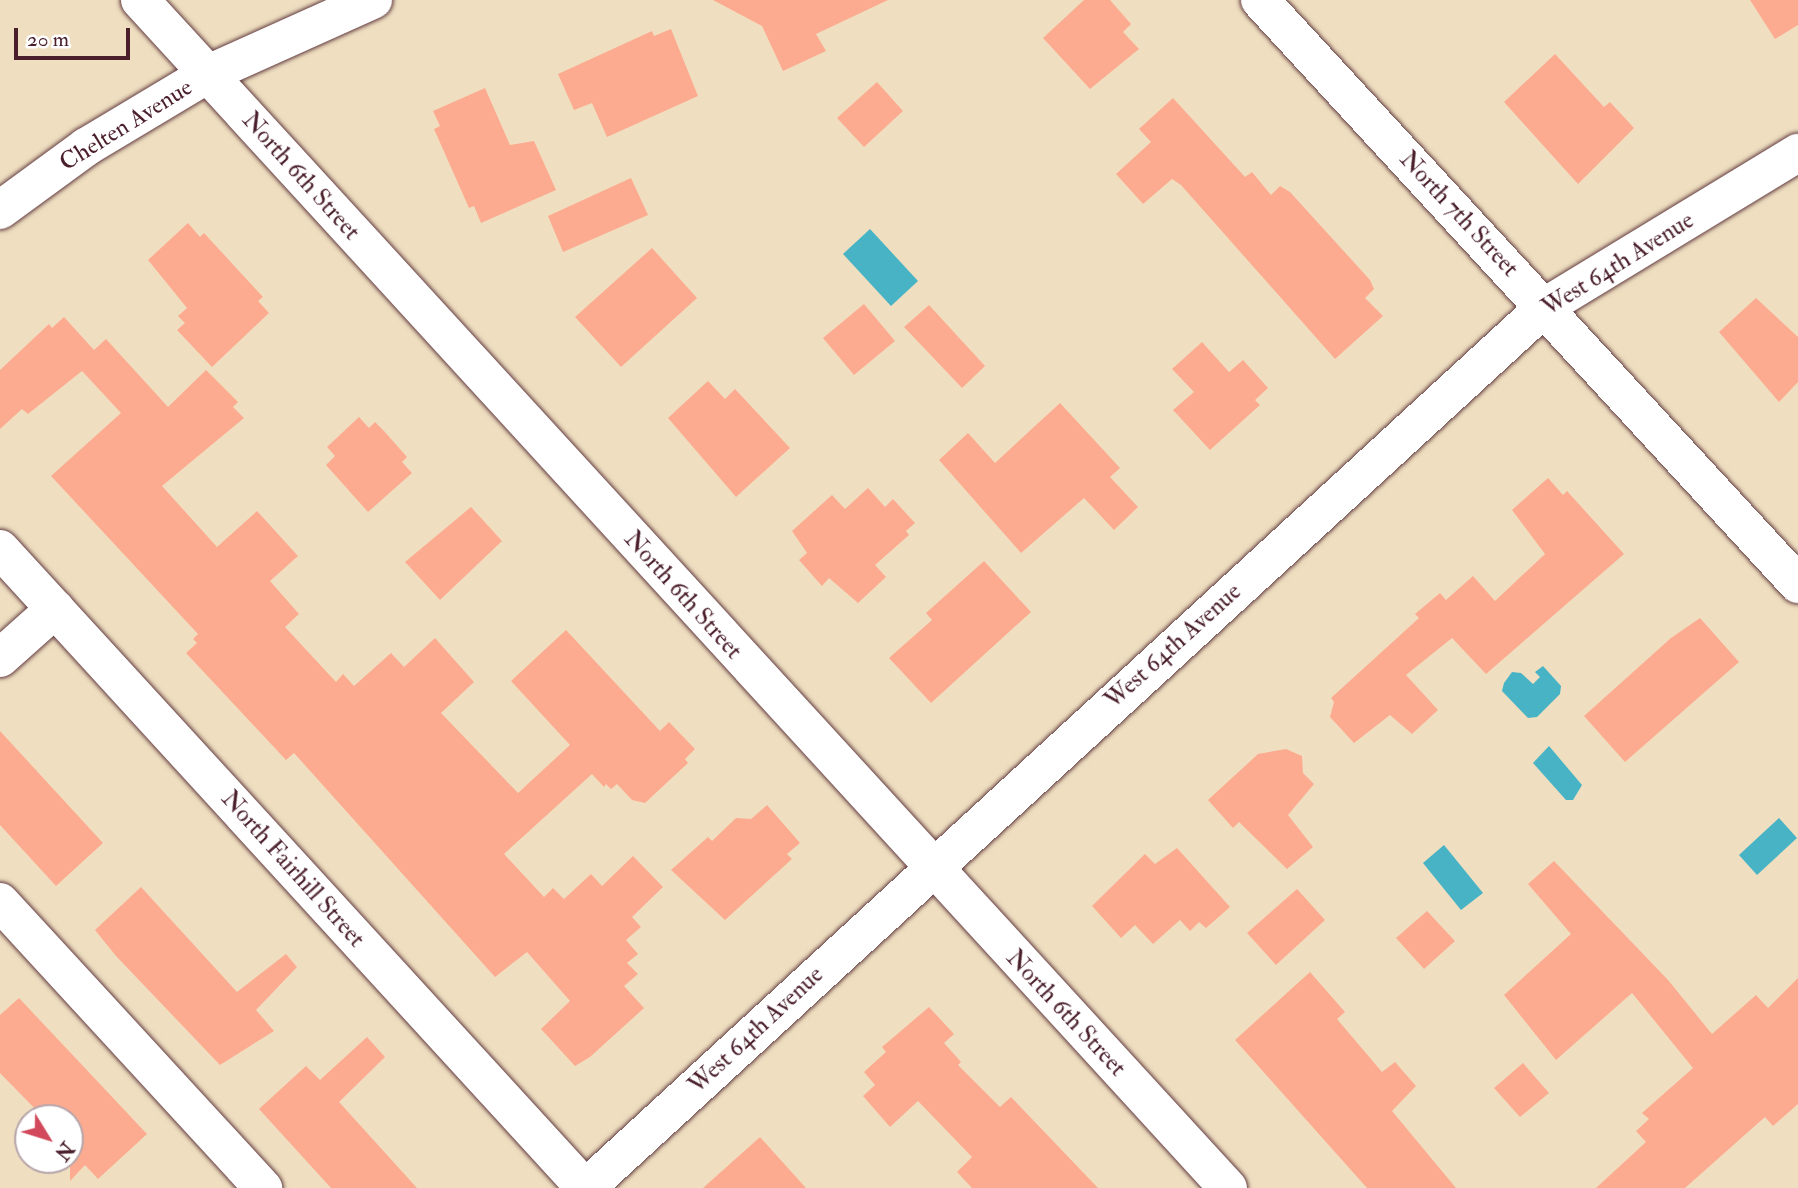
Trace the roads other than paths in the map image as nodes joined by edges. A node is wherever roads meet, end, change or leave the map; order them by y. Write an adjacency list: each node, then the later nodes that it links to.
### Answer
1 (140, 0): 4 (street, North 6th Street)
2 (373, 0): 4 (street, Chelten Avenue)
3 (1260, 0): 7 (street, North 7th Street)
4 (208, 74): 6 (street, Chelten Avenue); 12 (street, North 6th Street)
5 (1798, 153): 7 (street, West 64th Avenue)
6 (0, 210)
7 (1546, 306): 9 (street, North 7th Street); 12 (street, West 64th Avenue)
8 (0, 549): 10 (street, North Fairhill Street)
9 (1798, 584)
10 (55, 609): 11 (street); 15 (street, North Fairhill Street)
11 (0, 658)
12 (932, 867): 15 (street, West 64th Avenue); 16 (street, North 6th Street)
13 (0, 902): 14 (street)
14 (263, 1188)
15 (585, 1188)
16 (1228, 1188)

